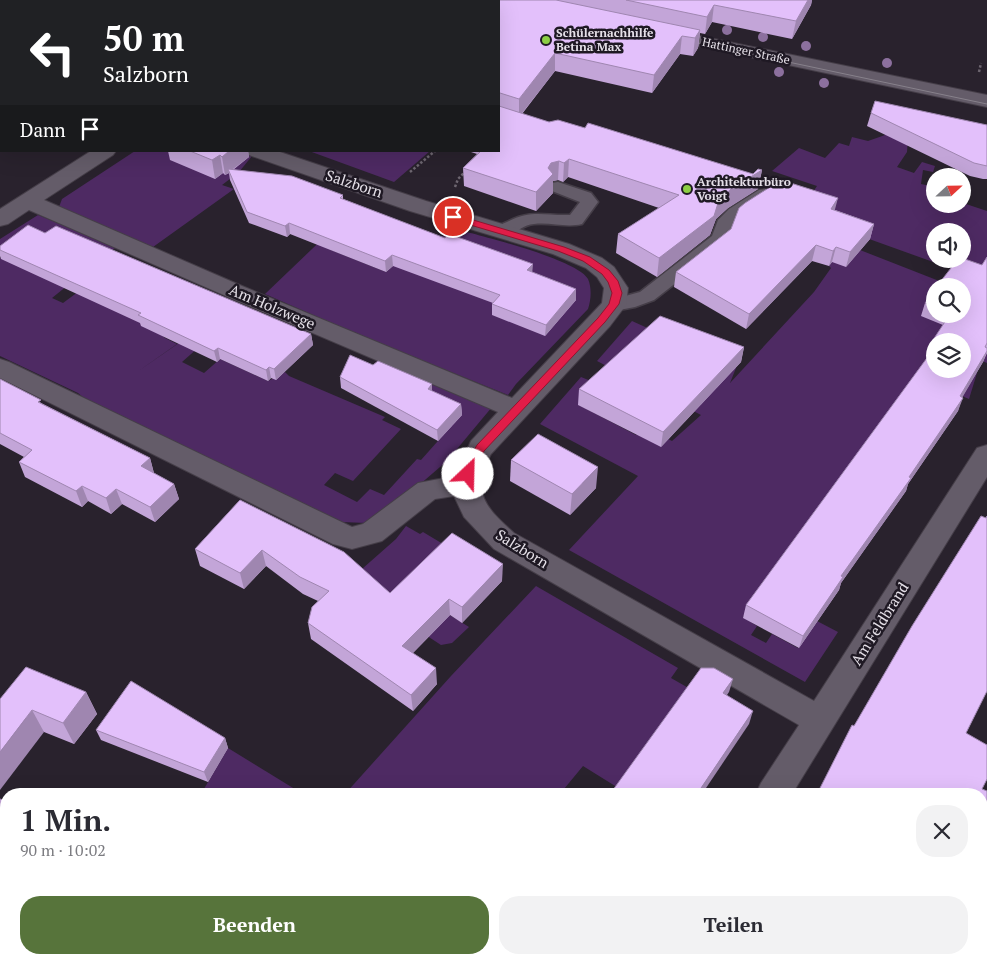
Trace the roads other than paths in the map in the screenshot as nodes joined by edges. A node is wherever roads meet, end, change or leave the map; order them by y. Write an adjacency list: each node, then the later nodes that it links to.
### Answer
1 (643, 29): 2 (street, Hattinger Straße)
2 (987, 101)
3 (104, 152): 7 (street)
4 (259, 152): 9 (street, Salzborn)
5 (558, 187): 9 (lane)
6 (768, 193): 10 (lane)
7 (28, 201): 8 (street); 12 (street, Am Holzwege)
8 (0, 219)
9 (503, 231): 10 (street, Salzborn)
10 (614, 304): 12 (street)
11 (0, 368): 14 (street)
12 (517, 410): 14 (street)
13 (987, 455): 15 (street, Am Feldbrand)
14 (466, 484): 15 (street, Salzborn)
15 (819, 720): 16 (street, Am Feldbrand)
16 (777, 788)

